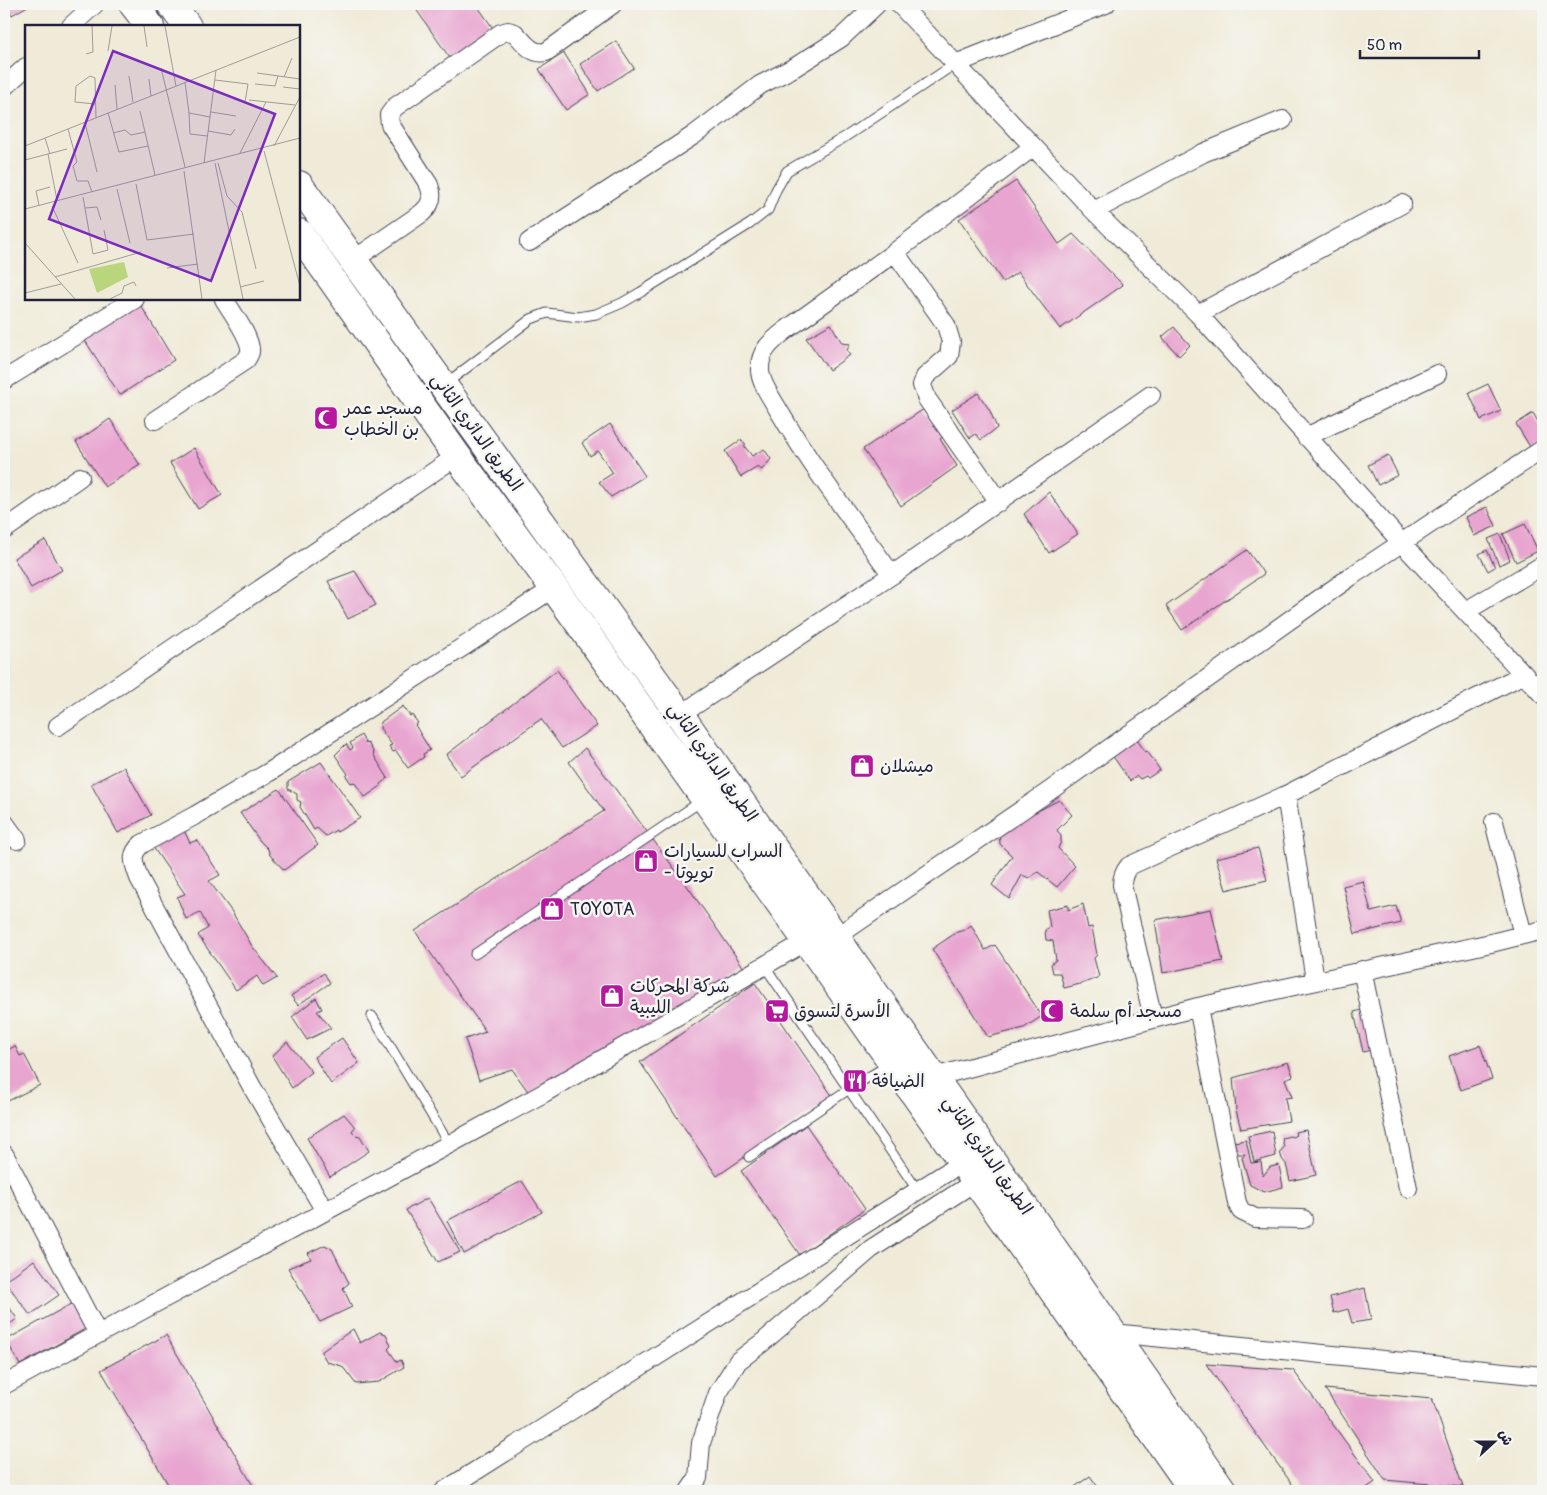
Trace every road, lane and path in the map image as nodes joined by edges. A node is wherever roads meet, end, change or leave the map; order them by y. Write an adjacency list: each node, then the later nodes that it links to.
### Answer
1 (95, 4): 8 (street)
2 (133, 4): 9 (highway)
3 (612, 4): 21 (street)
4 (877, 4): 19 (street)
5 (899, 4): 10 (street)
6 (1106, 4): 7 (street)
7 (1069, 10): 10 (street)
8 (72, 25)
9 (149, 25)
10 (955, 64): 14 (street); 27 (lane)
11 (25, 68): 12 (street)
12 (4, 87)
13 (1283, 120): 17 (street)
14 (1033, 147): 17 (street); 20 (street)
15 (300, 186): 21 (highway, الطريق الدائري الثاني)
16 (1402, 204): 24 (street)
17 (1094, 211): 24 (street)
18 (300, 234): 32 (highway, الطريق الدائري الثاني)
19 (529, 242)
20 (895, 252): 34 (street); 38 (street)
21 (352, 260): 27 (highway, الطريق الدائري الثاني)
22 (133, 300): 26 (street)
23 (225, 300): 29 (street)
24 (1198, 314): 30 (street)
25 (1437, 374): 30 (street)
26 (4, 380)
27 (444, 385): 43 (highway, الطريق الدائري الثاني)
28 (1151, 395): 34 (street)
29 (155, 420)
30 (1306, 437): 36 (street)
31 (1543, 449): 36 (street)
32 (457, 456): 39 (highway, الطريق الدائري الثاني); 44 (street)
33 (80, 477): 35 (street)
34 (999, 502): 38 (street)
35 (4, 530)
36 (1401, 542): 40 (street); 52 (street)
37 (1543, 565): 40 (street)
38 (892, 575): 43 (street)
39 (554, 588): 46 (highway, الطريق الدائري الثاني); 70 (street)
40 (1466, 611): 41 (street)
41 (1524, 674): 42 (street); 45 (street)
42 (1543, 695)
43 (680, 715): 52 (highway, الطريق الدائري الثاني)
44 (58, 726)
45 (1286, 795): 57 (street); 60 (street)
46 (706, 799): 53 (highway, الطريق الدائري الثاني); 54 (lane)
47 (4, 822): 49 (street)
48 (1494, 822): 51 (street)
49 (17, 840)
50 (1543, 930): 51 (street)
51 (1523, 935): 56 (street)
52 (836, 937): 62 (highway, الطريق الدائري الثاني)
53 (807, 940): 55 (street); 61 (highway, الطريق الدائري الثاني)
54 (475, 954)
55 (764, 965): 63 (lane); 64 (street)
56 (1362, 970): 57 (street); 68 (street)
57 (1315, 980): 58 (street)
58 (1198, 1007): 60 (street); 71 (street)
59 (372, 1016): 64 (lane)
60 (1153, 1018): 62 (street)
61 (892, 1062): 63 (lane); 67 (highway, الطريق الدائري الثاني)
62 (934, 1076): 72 (highway, الطريق الدائري الثاني)
63 (849, 1089): 66 (lane); 69 (lane)
64 (449, 1144): 70 (street)
65 (4, 1154): 73 (street)
66 (749, 1157)
67 (969, 1172): 69 (street); 77 (street); 78 (highway, الطريق الدائري الثاني)
68 (1408, 1188)
69 (918, 1191): 76 (street)
70 (325, 1211): 73 (street)
71 (1303, 1219)
72 (1113, 1333): 74 (street); 79 (highway, الطريق الدائري الثاني)
73 (98, 1334): 75 (street)
74 (1543, 1376)
75 (4, 1385)
76 (444, 1491)
77 (689, 1491)
78 (1194, 1491)
79 (1223, 1491)

